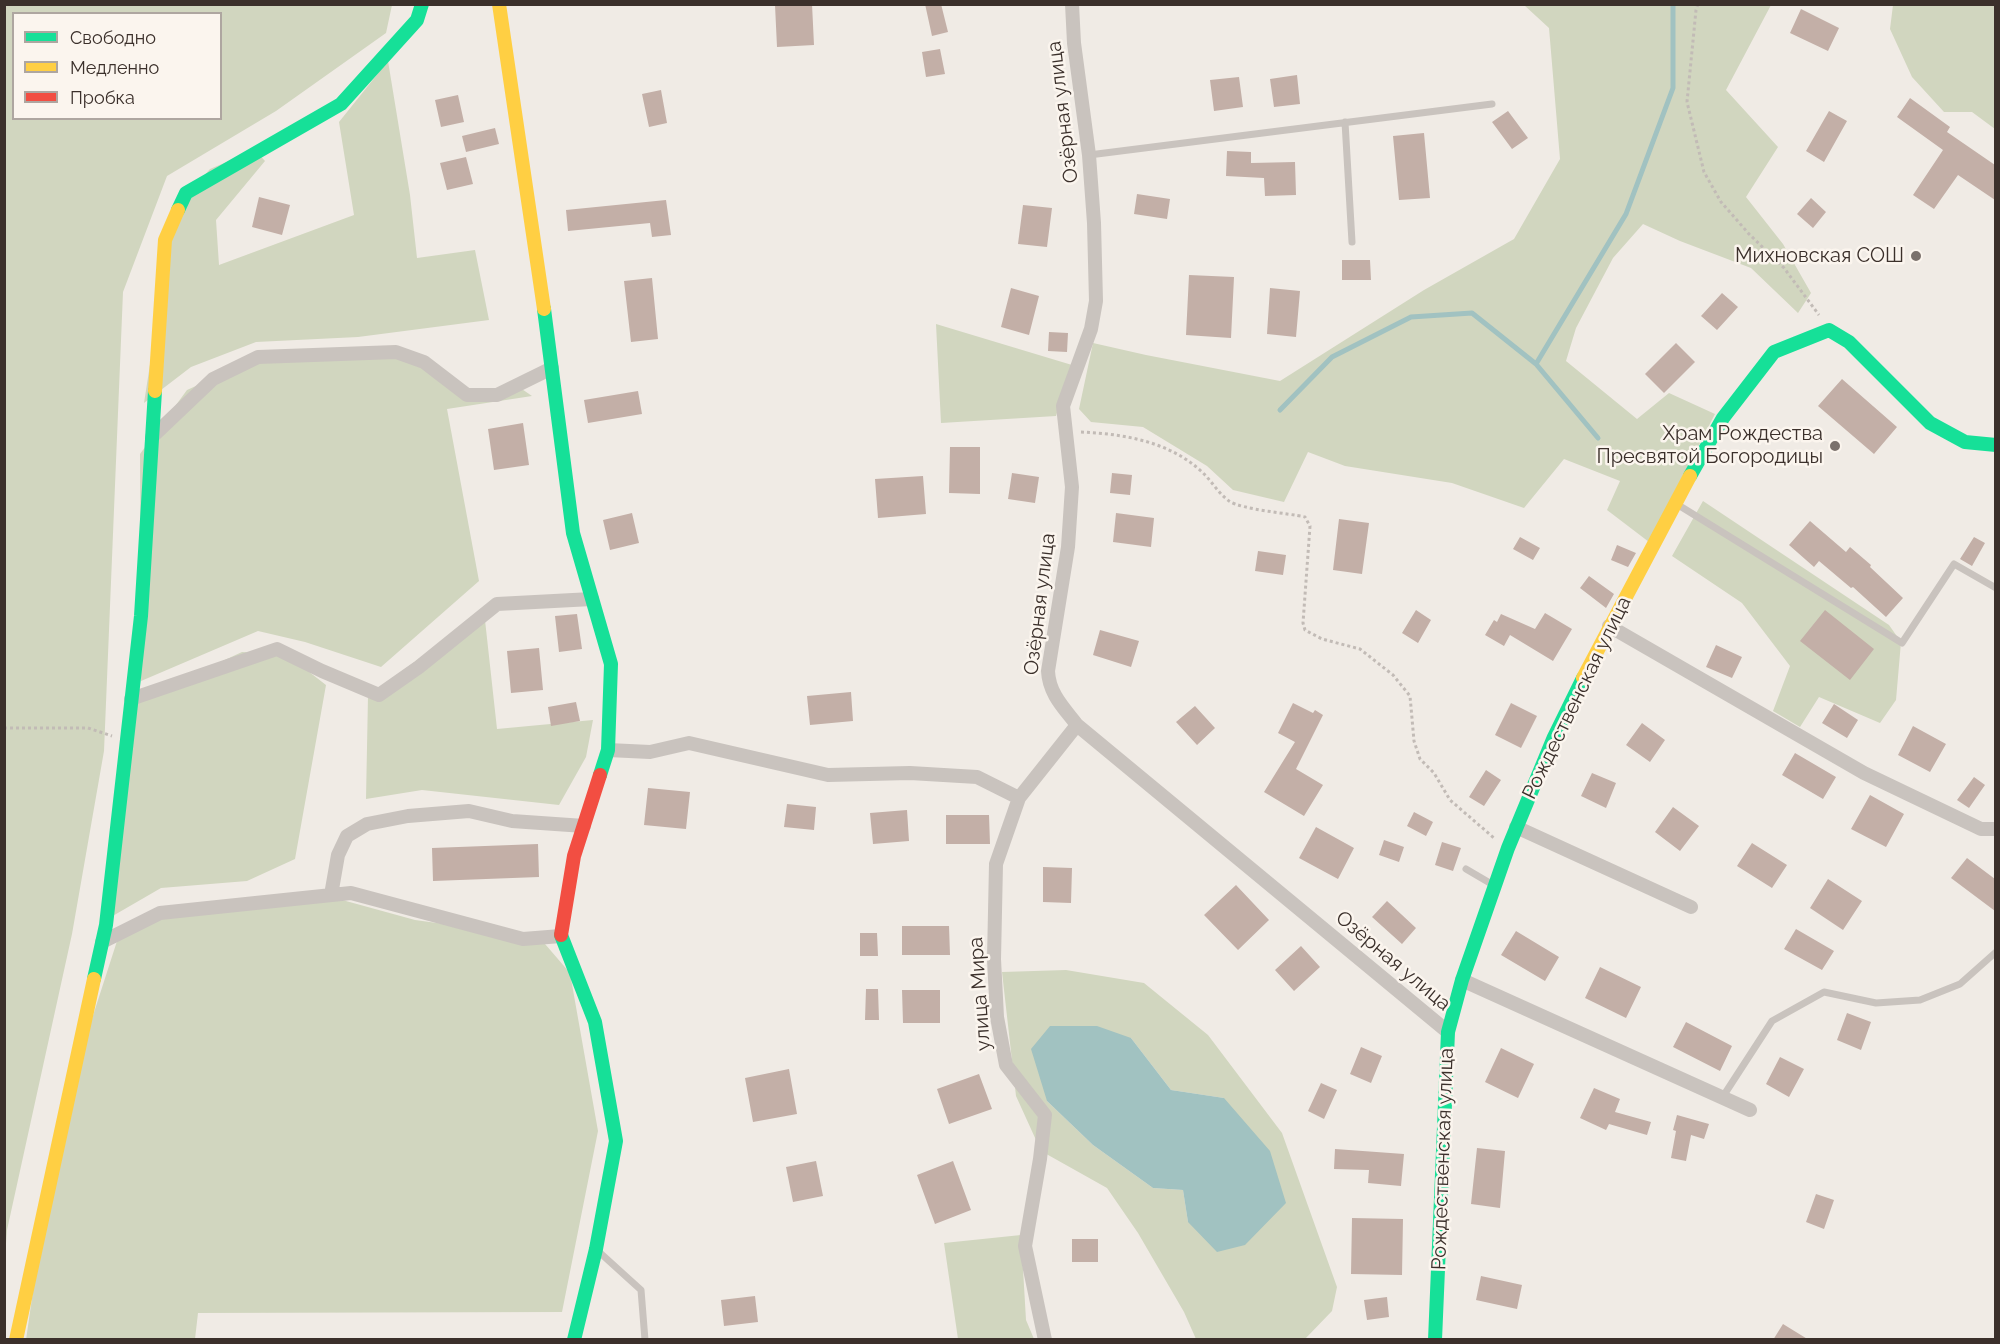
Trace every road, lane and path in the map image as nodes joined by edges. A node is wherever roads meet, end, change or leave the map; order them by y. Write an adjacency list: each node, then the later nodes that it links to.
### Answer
1 (422, 4): 12 (street)
2 (499, 4): 10 (street)
3 (1072, 4): 7 (street, Озёрная улица)
4 (1698, 4): 9 (path)
5 (1492, 104): 6 (lane)
6 (1345, 122): 7 (lane); 8 (lane)
7 (1089, 155): 11 (street, Озёрная улица)
8 (1352, 242)
9 (1829, 330): 13 (street); 14 (street, Рождественская улица)
10 (552, 368): 12 (street); 16 (street)
11 (1066, 431): 19 (street, Озёрная улица); 27 (path)
12 (152, 437): 18 (street)
13 (1995, 445)
14 (1676, 503): 15 (lane); 17 (street, Рождественская улица)
15 (1995, 588)
16 (592, 599): 18 (street); 22 (street)
17 (1610, 626): 25 (street, Рождественская улица); 26 (street)
18 (131, 699): 21 (street)
19 (1077, 726): 23 (street, улица Мира); 36 (street, Озёрная улица)
20 (4, 728): 21 (path)
21 (127, 741): 33 (street)
22 (608, 750): 23 (street); 24 (street)
23 (1019, 798): 43 (street, улица Мира)
24 (584, 826): 30 (street); 32 (street)
25 (1516, 827): 27 (street, Рождественская улица); 31 (street)
26 (1995, 829)
27 (1508, 848): 29 (street, Рождественская улица)
28 (1466, 869): 29 (lane)
29 (1495, 886): 35 (street, Рождественская улица)
30 (331, 895): 32 (street); 33 (street)
31 (1691, 907)
32 (561, 936): 39 (street)
33 (102, 942): 40 (street)
34 (1995, 952): 37 (lane)
35 (1462, 980): 36 (street, Рождественская улица); 37 (street)
36 (1448, 1032): 44 (street, Рождественская улица)
37 (1722, 1098): 38 (street)
38 (1750, 1110)
39 (596, 1249): 41 (street); 42 (lane)
40 (16, 1340)
41 (574, 1340)
42 (645, 1340)
43 (1045, 1340)
44 (1436, 1340)

